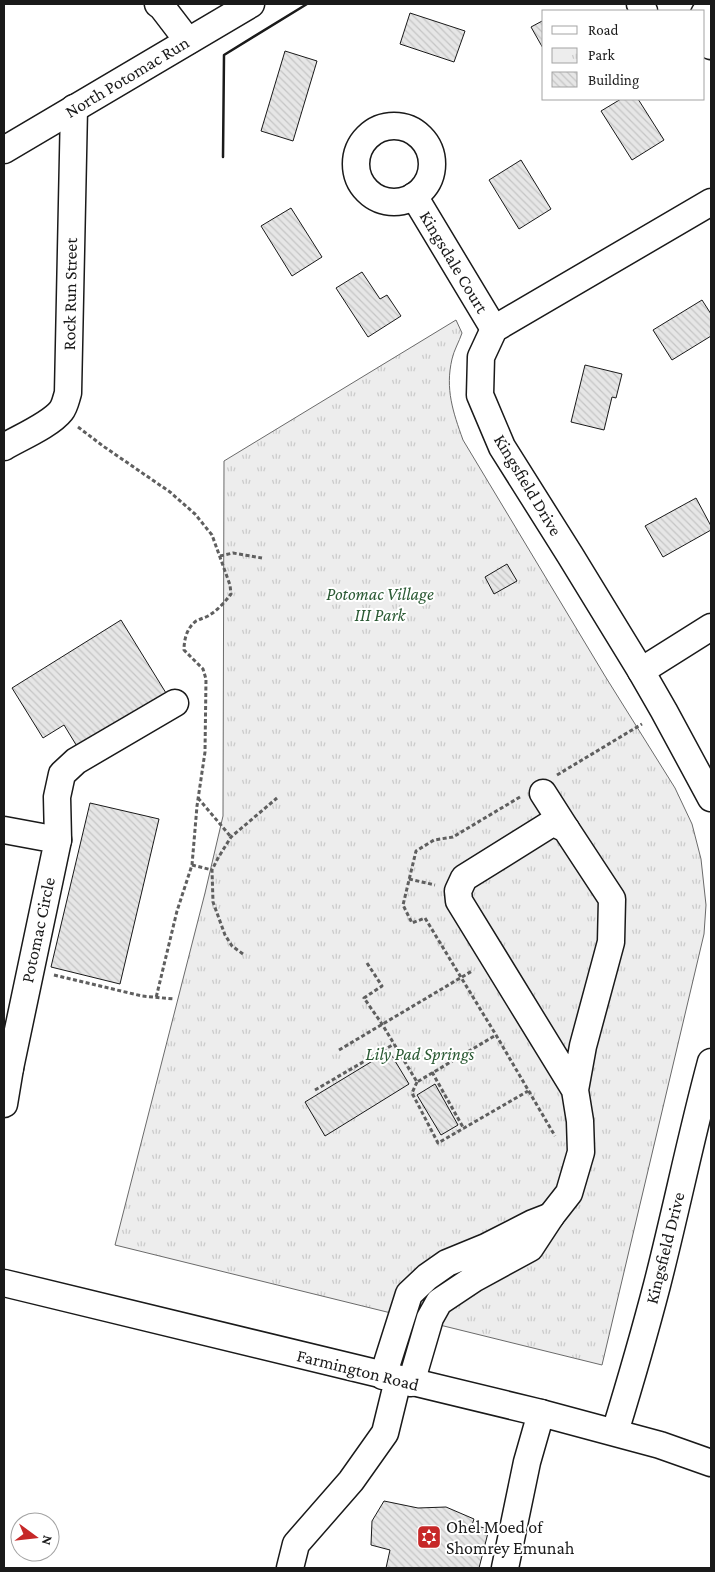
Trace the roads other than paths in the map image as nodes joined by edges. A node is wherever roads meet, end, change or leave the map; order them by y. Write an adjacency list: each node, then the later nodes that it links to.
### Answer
1 (158, 4): 3 (street)
2 (251, 4): 3 (street, North Potomac Run)
3 (188, 41): 4 (street, North Potomac Run)
4 (74, 108): 5 (street, North Potomac Run); 9 (street, Rock Run Street)
5 (4, 150)
6 (414, 196): 8 (street, Kingsdale Court)
7 (711, 202): 8 (street)
8 (494, 329): 11 (street, Kingsfield Drive)
9 (4, 447)
10 (711, 628): 11 (street)
11 (641, 671): 14 (street, Kingsfield Drive)
12 (175, 703): 17 (street, Potomac Circle)
13 (543, 793): 15 (street)
14 (711, 798)
15 (566, 829): 20 (street); 20 (street)
16 (4, 830): 17 (street)
17 (58, 840): 19 (street, Potomac Circle)
18 (711, 1062): 25 (street, Kingsfield Drive)
19 (7, 1068): 21 (street, Potomac Circle)
20 (575, 1090): 23 (street)
21 (4, 1104)
22 (4, 1284): 23 (street, Farmington Road)
23 (397, 1380): 24 (street, Farmington Road); 27 (street)
24 (540, 1413): 25 (street, Farmington Road); 28 (street)
25 (615, 1432): 26 (street, Farmington Road)
26 (711, 1463)
27 (290, 1568)
28 (506, 1568)

